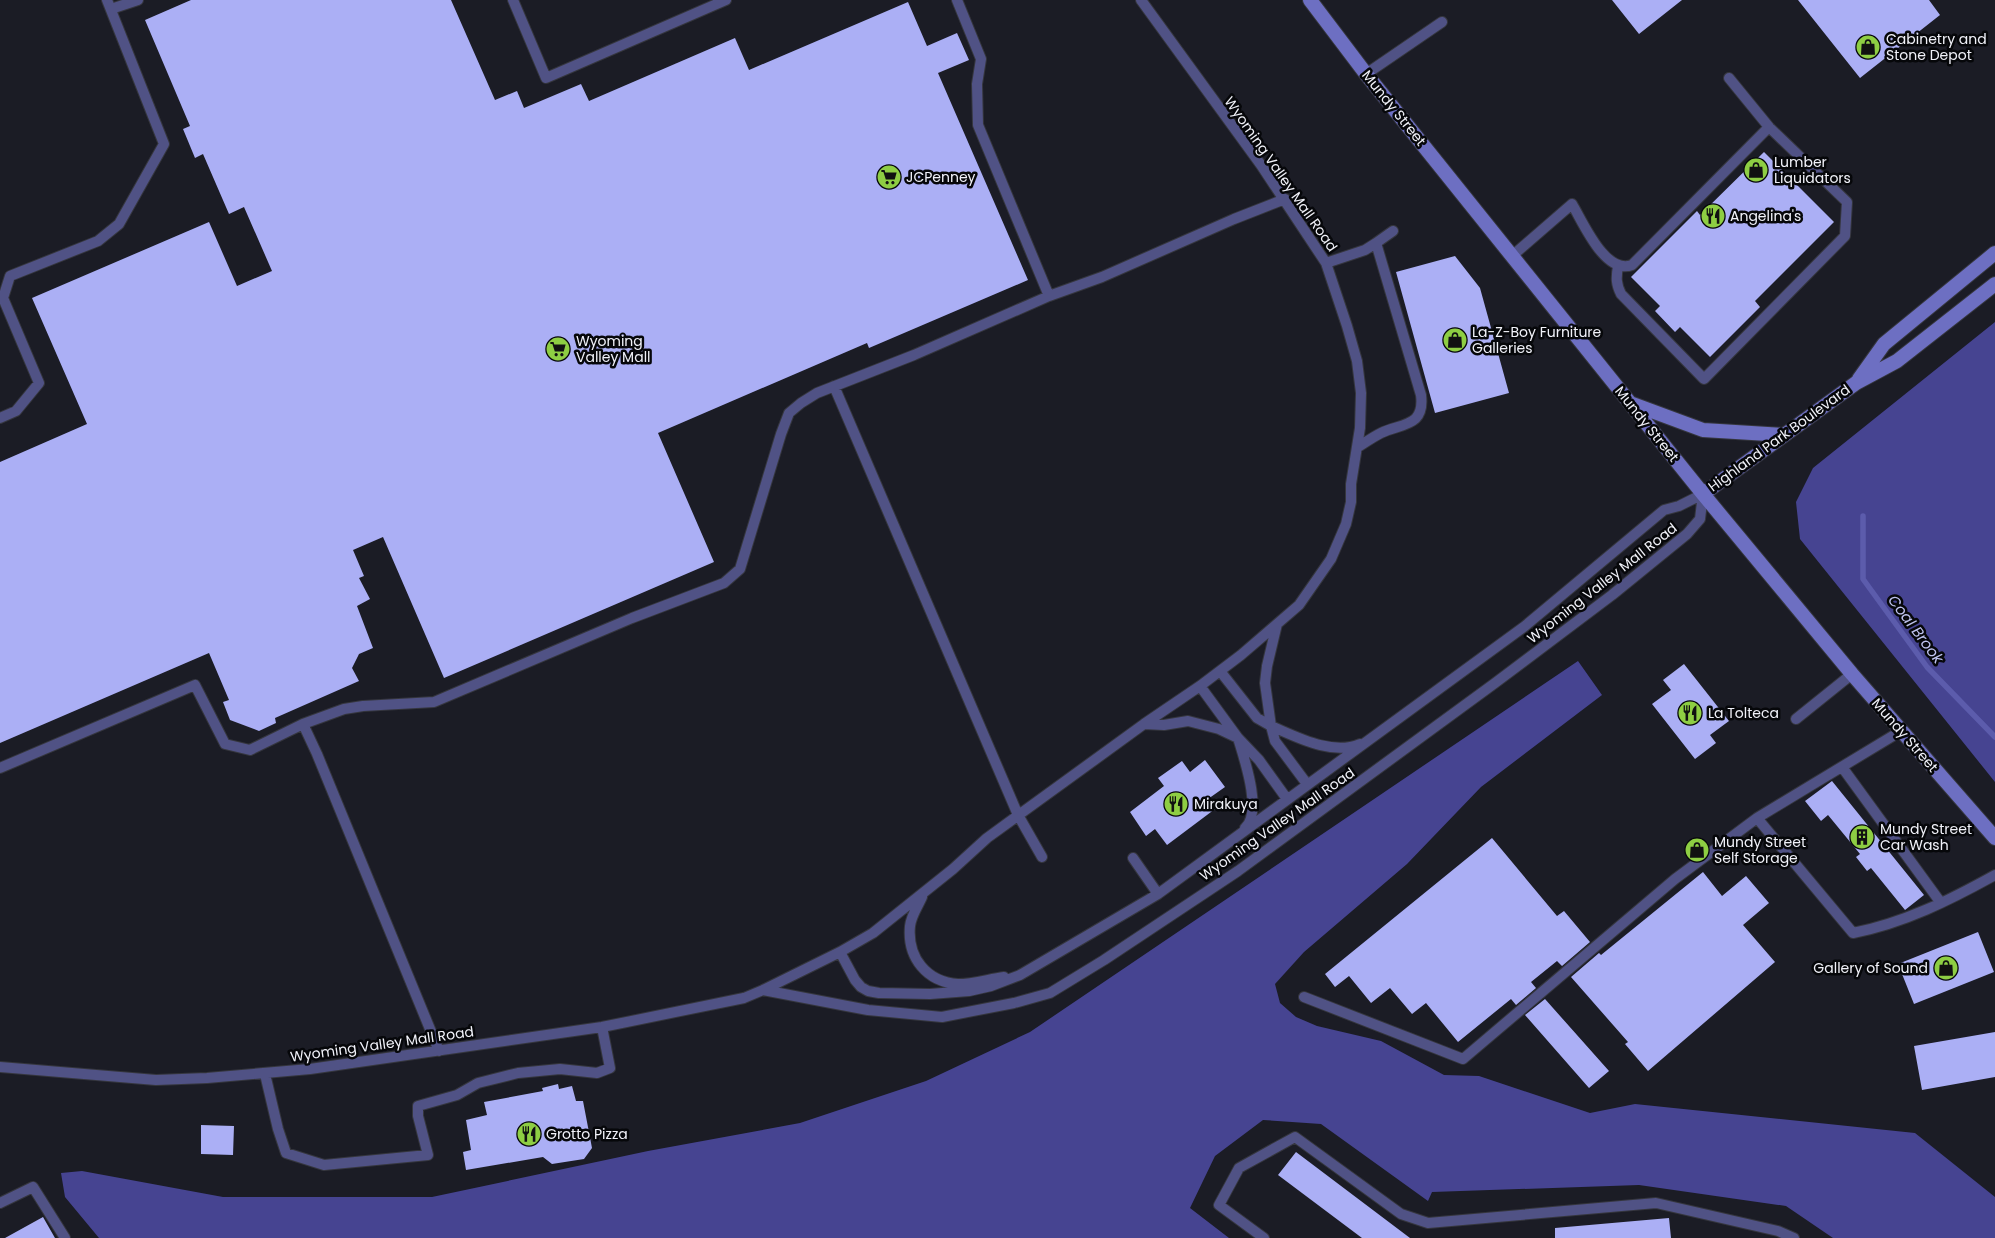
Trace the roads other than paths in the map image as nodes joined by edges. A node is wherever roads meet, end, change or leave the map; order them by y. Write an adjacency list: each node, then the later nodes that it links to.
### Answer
1 (138, 0): 7 (lane)
2 (513, 0): 3 (lane)
3 (726, 0)
4 (957, 0): 20 (lane)
5 (1141, 0): 12 (lane, Wyoming Valley Mall Road)
6 (1310, 0): 9 (main road, Mundy Street)
7 (109, 5): 24 (lane)
8 (1442, 22): 9 (lane)
9 (1366, 74): 16 (main road, Mundy Street)
10 (1729, 78): 11 (lane)
11 (1769, 127): 18 (lane); 18 (lane)
12 (1285, 199): 17 (lane, Wyoming Valley Mall Road); 20 (lane)
13 (1393, 232): 14 (lane)
14 (1376, 244): 17 (lane); 26 (lane)
15 (1995, 253): 21 (main road, Highland Park Boulevard)
16 (1512, 256): 18 (lane); 23 (main road, Mundy Street)
17 (1326, 263): 26 (lane, Wyoming Valley Mall Road)
18 (1618, 266)
19 (1995, 284): 21 (main road, Highland Park Boulevard)
20 (1049, 296): 22 (lane)
21 (1856, 383): 25 (main road, Highland Park Boulevard)
22 (834, 386): 33 (lane); 43 (lane)
23 (1630, 403): 25 (main road); 27 (main road, Mundy Street)
24 (0, 418)
25 (1784, 435): 27 (main road, Highland Park Boulevard)
26 (1358, 447): 28 (lane, Wyoming Valley Mall Road)
27 (1703, 494): 30 (main road, Mundy Street); 38 (lane, Wyoming Valley Mall Road); 55 (lane, Wyoming Valley Mall Road)
28 (1277, 624): 29 (lane, Wyoming Valley Mall Road); 35 (lane)
29 (1220, 671): 31 (lane, Wyoming Valley Mall Road); 35 (lane)
30 (1852, 674): 32 (lane); 36 (main road, Mundy Street)
31 (1200, 686): 34 (lane, Wyoming Valley Mall Road); 37 (lane)
32 (1796, 719)
33 (303, 724): 40 (lane); 58 (lane)
34 (1144, 724): 37 (lane); 43 (lane, Wyoming Valley Mall Road)
35 (1271, 726): 38 (lane); 41 (lane)
36 (1901, 731): 39 (lane); 45 (main road, Mundy Street)
37 (1238, 738): 42 (lane); 46 (lane)
38 (1372, 738): 41 (lane, Wyoming Valley Mall Road)
39 (1842, 767): 44 (lane); 52 (lane)
40 (0, 768)
41 (1307, 784): 42 (lane, Wyoming Valley Mall Road)
42 (1287, 799): 46 (lane, Wyoming Valley Mall Road)
43 (1018, 815): 47 (lane); 50 (lane, Wyoming Valley Mall Road)
44 (1757, 818): 52 (lane); 56 (lane)
45 (1995, 838)
46 (1232, 840): 51 (lane, Wyoming Valley Mall Road)
47 (1042, 857)
48 (1133, 858): 51 (lane)
49 (1995, 875): 52 (lane)
50 (924, 894): 53 (lane, Wyoming Valley Mall Road); 54 (lane)
51 (1158, 894): 54 (lane, Wyoming Valley Mall Road)
52 (1941, 903)
53 (840, 952): 54 (lane); 55 (lane, Wyoming Valley Mall Road)
54 (1020, 975)
55 (763, 990): 57 (lane, Wyoming Valley Mall Road)
56 (1304, 997)
57 (602, 1027): 58 (lane, Wyoming Valley Mall Road); 60 (lane)
58 (439, 1050): 60 (lane, Wyoming Valley Mall Road)
59 (0, 1068): 60 (lane, Wyoming Valley Mall Road)
60 (265, 1074)
61 (0, 1203): 62 (lane)
62 (65, 1238)
63 (1264, 1238): 64 (lane)
64 (1794, 1238)

